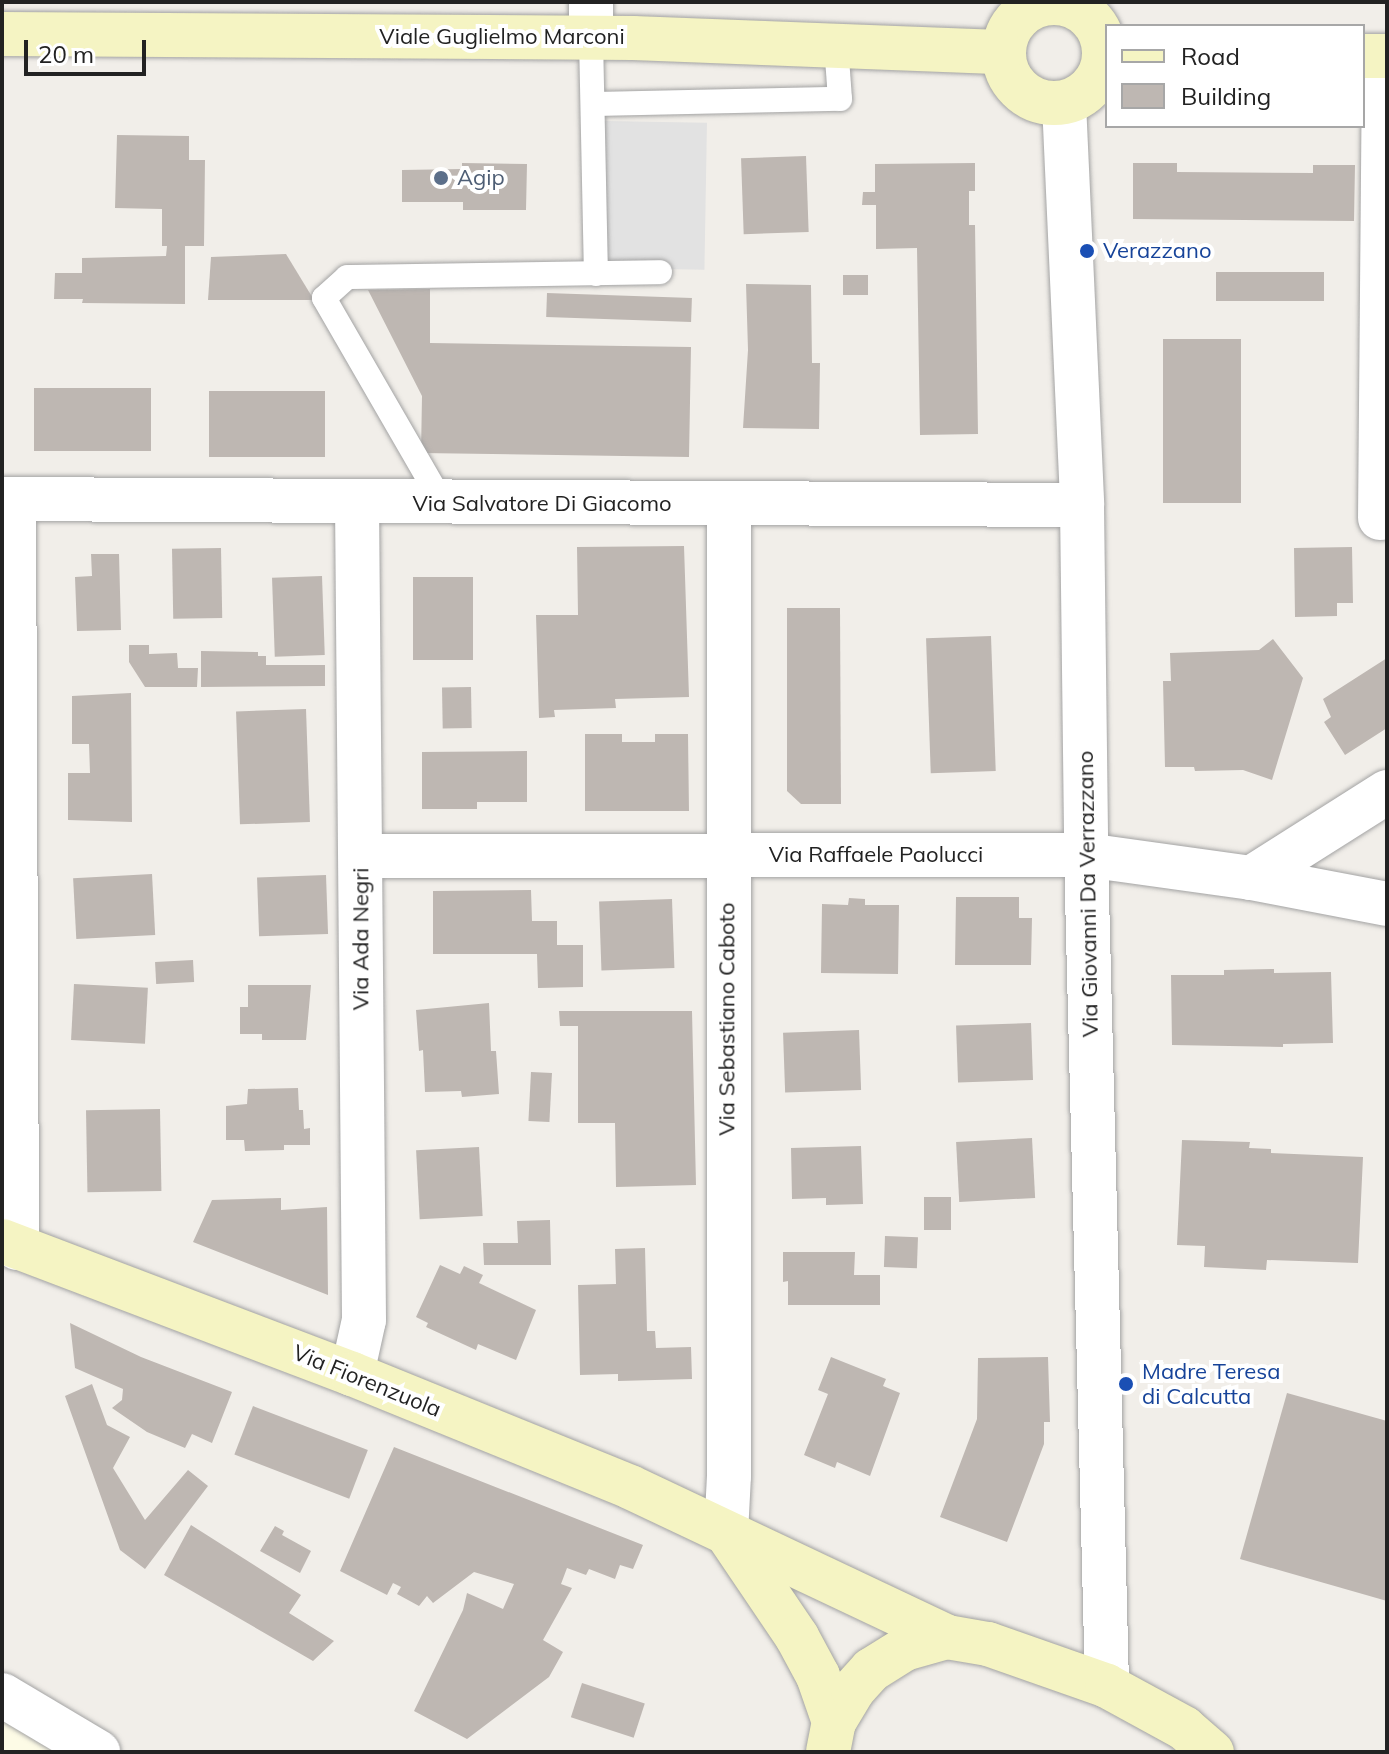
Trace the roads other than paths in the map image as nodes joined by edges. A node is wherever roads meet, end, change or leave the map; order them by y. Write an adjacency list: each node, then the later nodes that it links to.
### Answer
1 (1063, 3): 5 (street); 6 (street)
2 (591, 20): 3 (street, Viale Guglielmo Marconi); 4 (street, Viale Guglielmo Marconi); 10 (lane)
3 (2, 34)
4 (836, 44): 6 (street, Viale Guglielmo Marconi); 10 (lane)
5 (1105, 51)
6 (1002, 52): 9 (street)
7 (1378, 56): 18 (street)
8 (1105, 57): 9 (street)
9 (1064, 103): 17 (street, Via Giovanni Da Verrazzano)
10 (595, 104): 12 (lane)
11 (660, 272): 12 (lane)
12 (596, 274): 15 (lane)
13 (8, 499): 14 (street, Via Salvatore Di Giacomo); 25 (street)
14 (357, 502): 15 (street, Via Salvatore Di Giacomo); 22 (street, Via Ada Negri)
15 (443, 504): 16 (street, Via Salvatore Di Giacomo)
16 (729, 505): 17 (street, Via Salvatore Di Giacomo); 20 (street, Via Sebastiano Caboto)
17 (1082, 505): 21 (street, Via Giovanni Da Verrazzano)
18 (1380, 518)
19 (1387, 792): 23 (street)
20 (727, 854): 21 (street, Via Raffaele Paolucci); 22 (street, Via Raffaele Paolucci); 27 (street, Via Sebastiano Caboto)
21 (1086, 855): 23 (street, Via Raffaele Paolucci); 29 (street, Via Giovanni Da Verrazzano)
22 (361, 856): 26 (street, Via Ada Negri)
23 (1251, 878): 24 (street, Via Raffaele Paolucci)
24 (1387, 904)
25 (9, 1245): 26 (street, Via Fiorenzuola)
26 (352, 1374): 27 (street, Via Fiorenzuola)
27 (726, 1533): 28 (street, Via Fiorenzuola); 31 (street)
28 (947, 1637): 29 (street); 31 (street)
29 (1107, 1686): 33 (street)
30 (2, 1695): 32 (street)
31 (831, 1737)
32 (98, 1752)
33 (1212, 1752)

